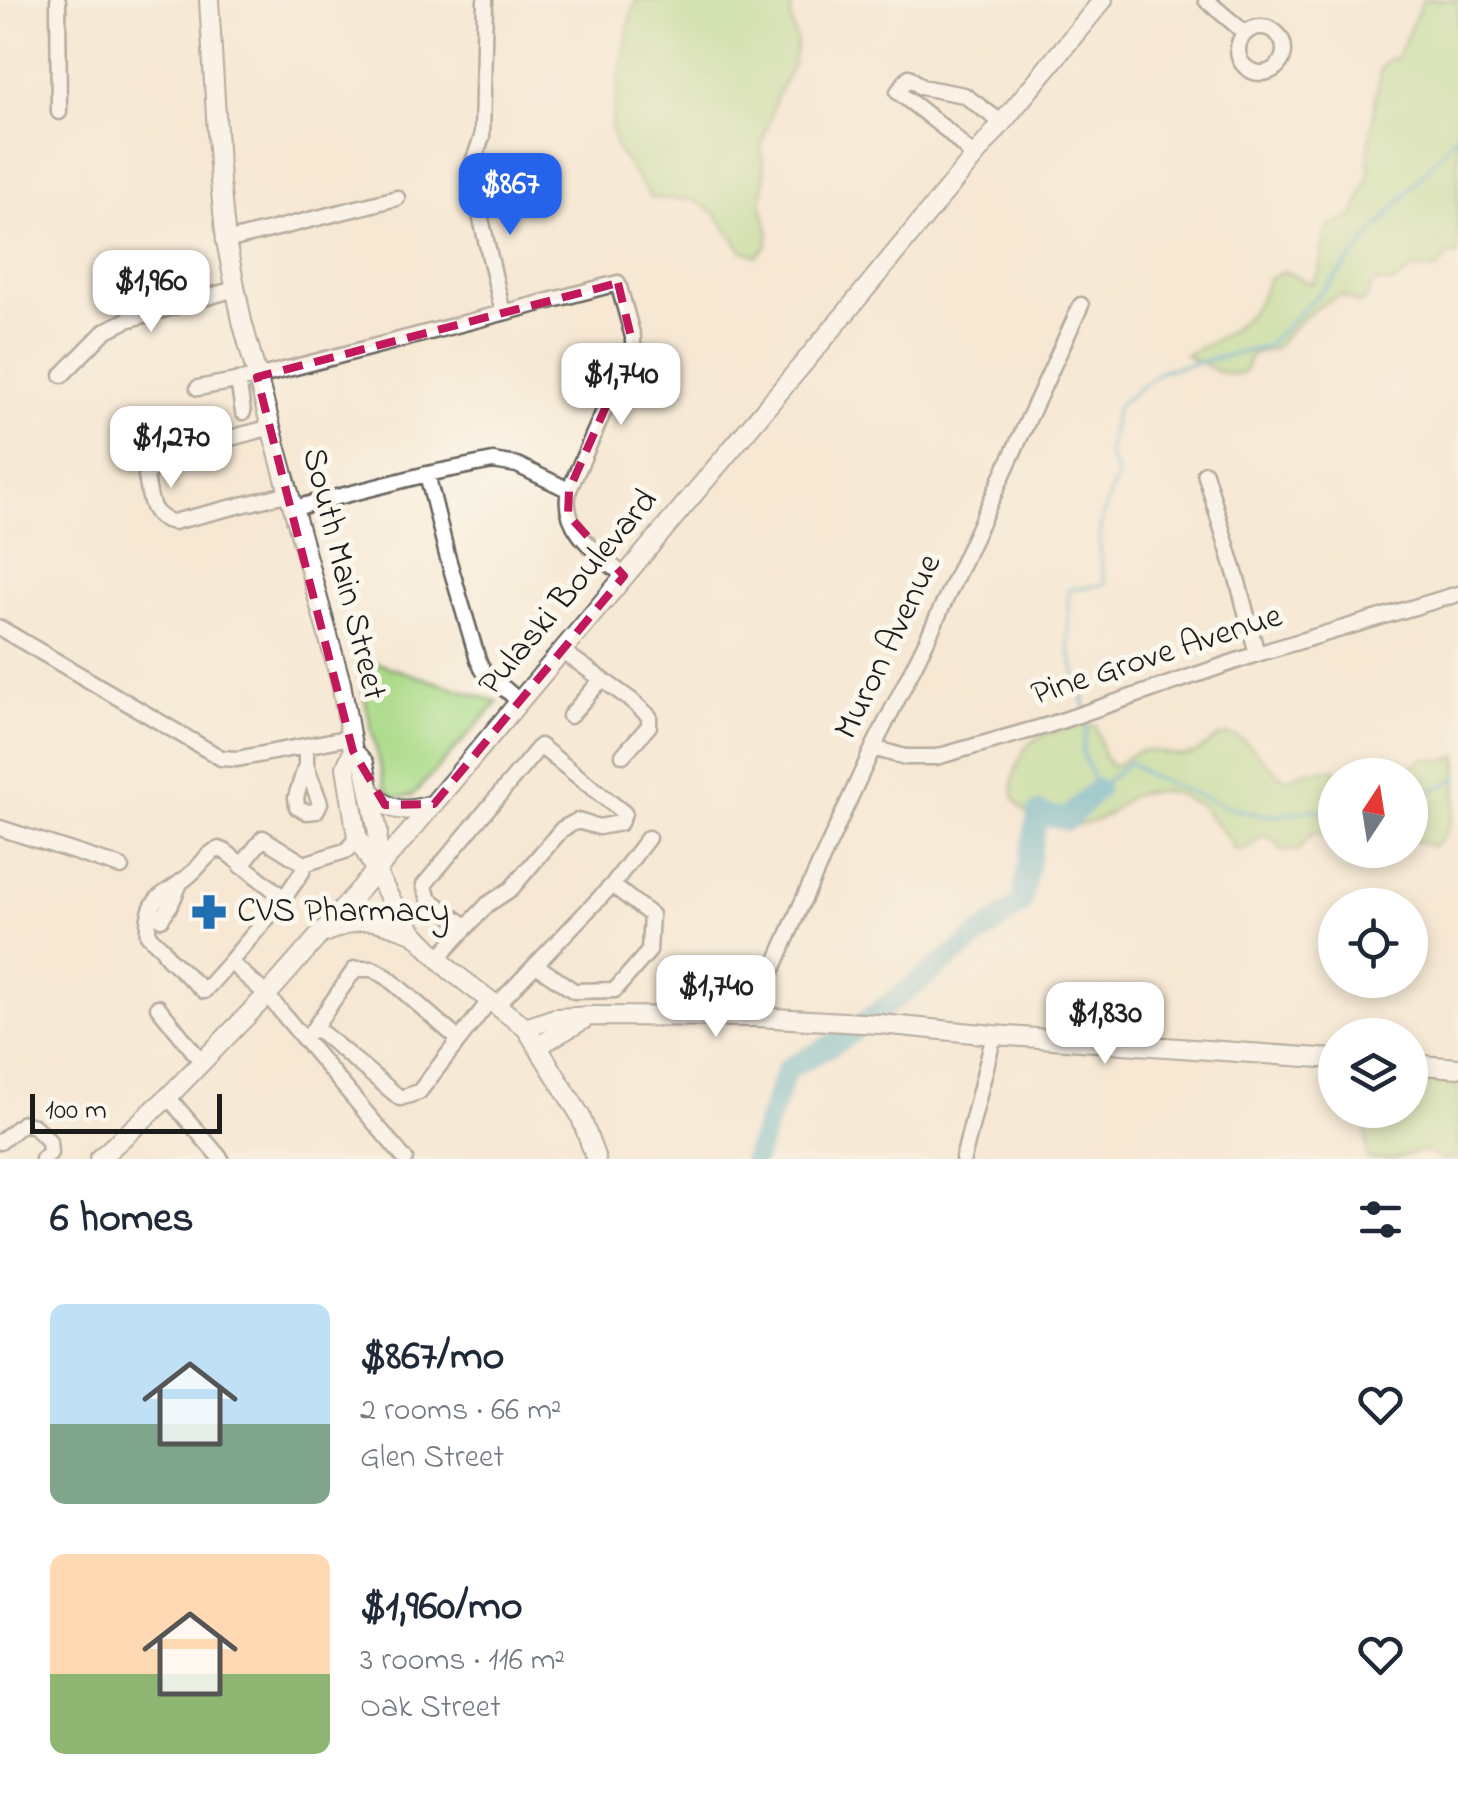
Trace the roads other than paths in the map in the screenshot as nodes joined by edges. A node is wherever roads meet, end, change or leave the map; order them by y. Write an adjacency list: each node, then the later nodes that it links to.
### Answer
1 (58, 0): 7 (street)
2 (210, 0): 11 (main road, South Main Street)
3 (485, 0): 14 (street)
4 (1206, 0): 6 (street)
5 (1094, 3): 8 (main road, Pulaski Boulevard)
6 (1244, 32)
7 (59, 112)
8 (1001, 122): 9 (main road, Pulaski Boulevard); 9 (street)
9 (973, 156): 25 (main road, Pulaski Boulevard)
10 (396, 198): 11 (street)
11 (226, 241): 12 (main road, South Main Street)
12 (236, 288): 15 (street); 16 (main road, South Main Street)
13 (1081, 305): 35 (street, Muron Avenue)
14 (503, 313): 16 (street); 23 (street)
15 (62, 375)
16 (258, 376): 17 (street); 20 (main road, South Main Street)
17 (238, 380): 18 (street); 19 (street)
18 (198, 388)
19 (244, 412)
20 (272, 427): 24 (main road, South Main Street); 24 (street)
21 (1204, 473): 29 (street)
22 (427, 474): 23 (street); 24 (street); 31 (street)
23 (569, 490): 25 (street)
24 (292, 501): 33 (main road, South Main Street)
25 (624, 576): 28 (main road, Pulaski Boulevard)
26 (1458, 594): 29 (street, Pine Grove Avenue)
27 (0, 628): 34 (street)
28 (562, 650): 30 (street); 31 (main road, Pulaski Boulevard)
29 (1257, 654): 35 (street, Pine Grove Avenue)
30 (602, 680): 32 (street); 36 (street)
31 (520, 702): 39 (main road, Pulaski Boulevard)
32 (570, 716)
33 (352, 744): 34 (street); 38 (main road, South Main Street); 41 (main road, South Main Street)
34 (306, 746): 37 (street)
35 (873, 748): 61 (street, Muron Avenue)
36 (624, 755)
37 (306, 765)
38 (370, 791): 39 (main road); 46 (main road, South Main Street)
39 (434, 804): 46 (main road, Pulaski Boulevard)
40 (0, 828): 45 (street)
41 (357, 836): 43 (street); 46 (main road, South Main Street)
42 (648, 838): 48 (street)
43 (304, 864): 44 (street); 49 (street)
44 (241, 866): 47 (street); 49 (street)
45 (121, 867)
46 (375, 870): 51 (main road); 53 (main road, Pulaski Boulevard)
47 (179, 882): 52 (street); 52 (street)
48 (612, 885): 56 (street); 56 (street)
49 (284, 898): 55 (street)
50 (466, 927): 50 (street); 54 (street)
51 (414, 933): 53 (main road); 54 (main road)
52 (159, 934): 55 (street)
53 (319, 934): 57 (main road, Pulaski Boulevard)
54 (437, 959): 58 (main road)
55 (230, 962): 57 (street)
56 (536, 965): 58 (street)
57 (267, 995): 65 (street); 69 (main road, Pulaski Boulevard)
58 (493, 1002): 63 (main road); 66 (street)
59 (158, 1007): 69 (street)
60 (593, 1016): 61 (main road); 63 (main road); 67 (main road)
61 (756, 1017): 64 (main road)
62 (316, 1028): 65 (street); 66 (street); 66 (street)
63 (526, 1028): 67 (main road)
64 (994, 1035): 68 (main road); 79 (street)
65 (303, 1038): 77 (street)
66 (458, 1039)
67 (538, 1046): 78 (main road)
68 (1318, 1058)
69 (202, 1062): 72 (main road, Pulaski Boulevard)
70 (1428, 1066): 71 (main road)
71 (1458, 1068)
72 (168, 1097): 75 (main road, Pulaski Boulevard); 76 (street)
73 (0, 1142): 74 (street)
74 (43, 1159)
75 (98, 1159)
76 (221, 1159)
77 (405, 1159)
78 (596, 1159)
79 (964, 1159)

